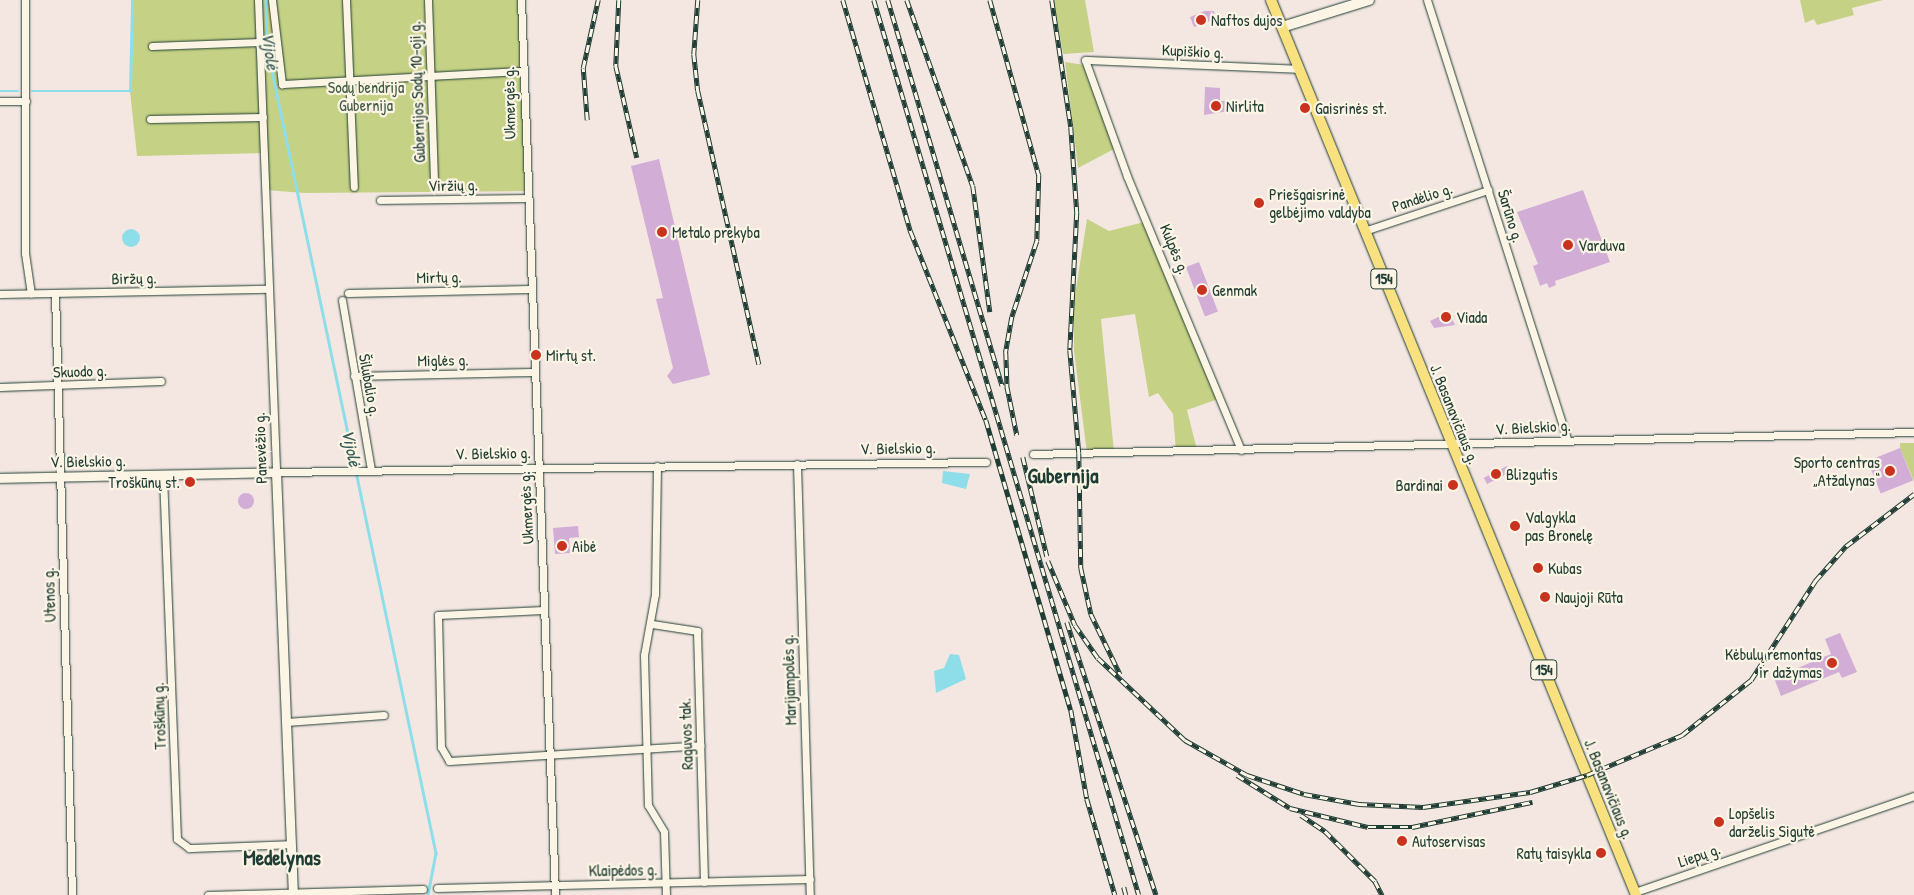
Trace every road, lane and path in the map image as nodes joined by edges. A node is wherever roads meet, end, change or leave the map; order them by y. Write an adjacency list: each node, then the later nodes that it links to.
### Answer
1 (25, 0): 19 (street)
2 (258, 0): 11 (street, Panevėžio g.)
3 (272, 0): 17 (street)
4 (346, 0): 17 (street)
5 (428, 0): 16 (street, Gubernijos Sodų 10-oji g.)
6 (521, 0): 15 (street, Ukmergės g.)
7 (1270, 0): 10 (main road, J. Basanavičiaus g. / 154)
8 (1368, 0): 10 (main road)
9 (1427, 0): 24 (street, Šarūno g.)
10 (1282, 27): 14 (main road, J. Basanavičiaus g. / 154)
11 (260, 42): 12 (street); 20 (street, Panevėžio g.)
12 (152, 46)
13 (1085, 60): 14 (street, Kupiškio g.); 43 (street, Kulpės g.)
14 (1299, 69): 27 (main road, J. Basanavičiaus g. / 154)
15 (522, 71): 16 (street); 25 (street, Ukmergės g.)
16 (430, 77): 17 (street); 22 (street, Gubernijos Sodų 10-oji g.)
17 (348, 81): 23 (street)
18 (0, 101): 19 (street)
19 (26, 101): 33 (street)
20 (262, 117): 21 (street); 28 (street, Panevėžio g.)
21 (150, 119)
22 (434, 182)
23 (354, 187)
24 (1488, 190): 27 (street, Pandėlio g.); 41 (street, Šarūno g.)
25 (526, 198): 26 (street, Viržių g.); 29 (street, Ukmergės g.)
26 (380, 200)
27 (1364, 231): 42 (main road, J. Basanavičiaus g. / 154)
28 (269, 289): 30 (street, Biržų g.); 50 (street, Panevėžio g.)
29 (529, 289): 31 (street, Mirtų g.); 35 (street, Ukmergės g.)
30 (55, 293): 33 (street, Biržų g.); 38 (street, Utenos g.)
31 (348, 293)
32 (0, 294): 33 (street, Biržų g.)
33 (31, 294)
34 (341, 303): 36 (street, Šilubalio g.)
35 (533, 372): 36 (street, Miglės g.); 48 (street, Ukmergės g.)
36 (354, 376): 49 (street, Šilubalio g.)
37 (161, 381): 38 (street, Skuodo g.)
38 (59, 386): 39 (street, Skuodo g.); 52 (street, Utenos g.)
39 (0, 387)
40 (1914, 432): 41 (street, V. Bielskio g.)
41 (1567, 440): 42 (street, V. Bielskio g.)
42 (1452, 446): 43 (street, V. Bielskio g.); 70 (main road, J. Basanavičiaus g. / 154)
43 (1241, 450): 44 (street, V. Bielskio g.)
44 (1033, 454)
45 (986, 462): 46 (street, V. Bielskio g.)
46 (797, 464): 47 (street, V. Bielskio g.); 63 (street, Marijampolės g.)
47 (657, 466): 48 (street, V. Bielskio g.); 55 (street)
48 (538, 468): 49 (street, V. Bielskio g.); 54 (street, Ukmergės g.)
49 (371, 470): 50 (street, V. Bielskio g.)
50 (276, 472): 51 (street, V. Bielskio g.); 57 (street, Panevėžio g.)
51 (164, 475): 52 (street, V. Bielskio g.); 62 (street, Troškūnų g.)
52 (60, 476): 53 (street, V. Bielskio g.); 71 (street, Utenos g.)
53 (0, 478)
54 (543, 610): 60 (street, Ukmergės g.); 60 (street)
55 (652, 624): 58 (street, Raguvos tak.); 59 (street)
56 (384, 715): 57 (street)
57 (286, 722): 62 (street, Panevėžio g.)
58 (700, 745): 59 (street); 64 (street, Raguvos tak.)
59 (647, 751): 60 (street); 65 (street)
60 (548, 753): 66 (street, Ukmergės g.)
61 (1914, 796): 70 (street, Liepų g.)
62 (291, 844): 69 (street, Panevėžio g.)
63 (810, 879): 64 (street, Klaipėdos g.); 75 (street, Marijampolės g.)
64 (704, 882): 65 (street, Klaipėdos g.)
65 (666, 883): 66 (street, Klaipėdos g.); 74 (street)
66 (555, 885): 67 (street, Klaipėdos g.); 73 (street, Ukmergės g.)
67 (436, 888)
68 (423, 889): 69 (street)
69 (293, 893): 72 (street)
70 (1635, 894)
71 (72, 895)
72 (208, 895)
73 (555, 895)
74 (666, 895)
75 (810, 895)

